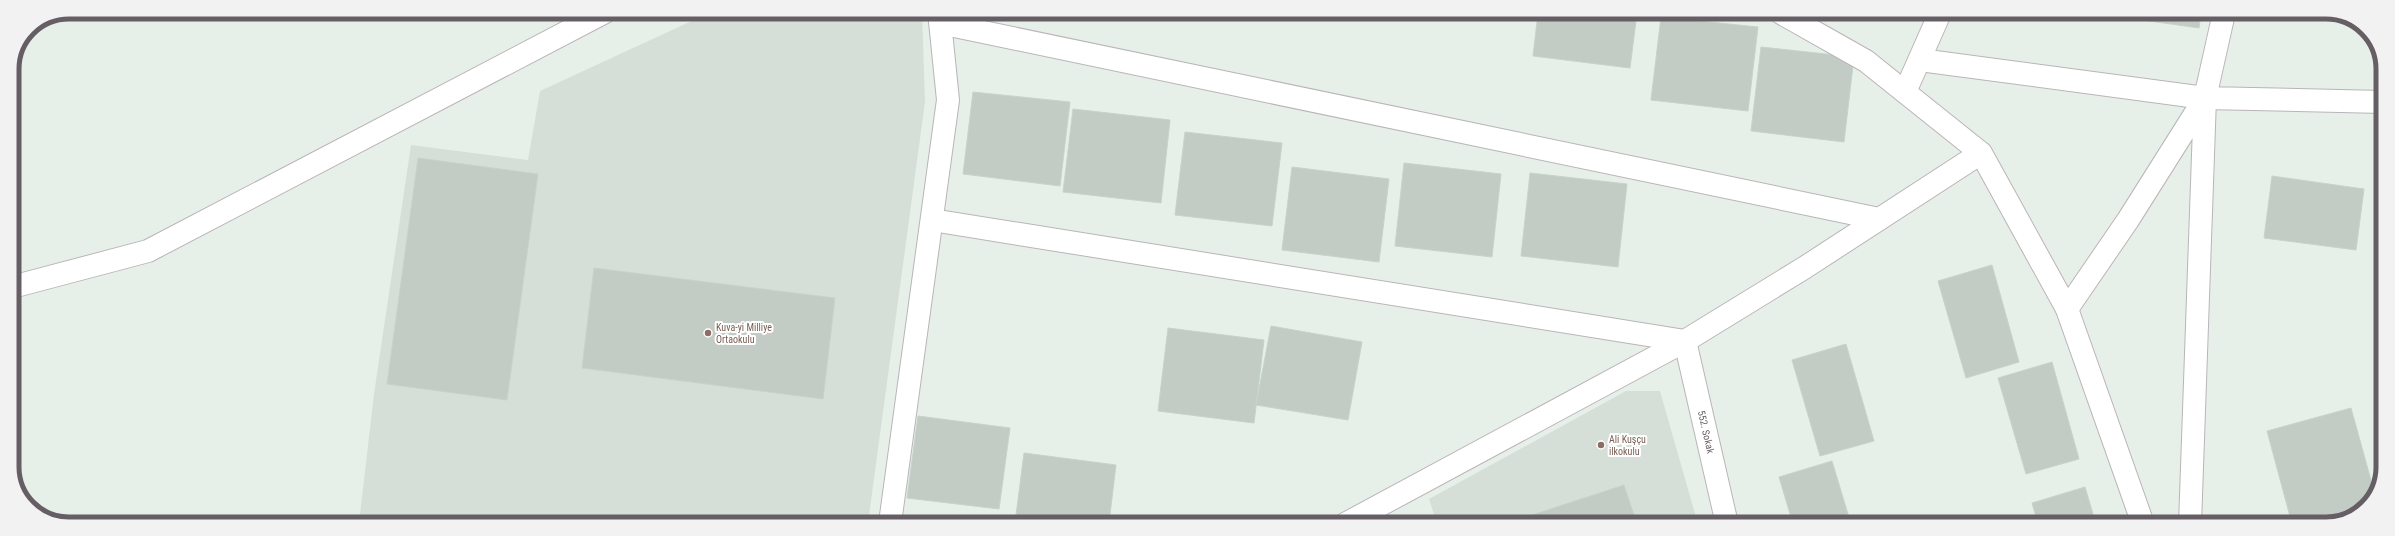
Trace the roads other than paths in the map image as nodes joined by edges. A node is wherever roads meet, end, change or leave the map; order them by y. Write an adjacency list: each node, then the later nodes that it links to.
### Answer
1 (592, 19): 14 (street)
2 (939, 19): 13 (street)
3 (944, 19): 12 (street)
4 (1792, 19): 8 (street)
5 (1937, 19): 7 (street)
6 (2223, 19): 9 (street)
7 (1920, 60): 8 (street); 9 (street)
8 (1905, 92): 11 (street)
9 (2206, 98): 10 (street); 15 (street); 21 (street)
10 (2376, 102)
11 (1981, 153): 12 (street); 15 (street)
12 (1878, 219): 16 (street)
13 (932, 220): 16 (street); 17 (street)
14 (19, 286)
15 (2067, 309): 20 (street)
16 (1685, 341): 18 (street); 19 (street, 552. Sokak)
17 (891, 517)
18 (1358, 517)
19 (1726, 517)
20 (2141, 517)
21 (2190, 517)

